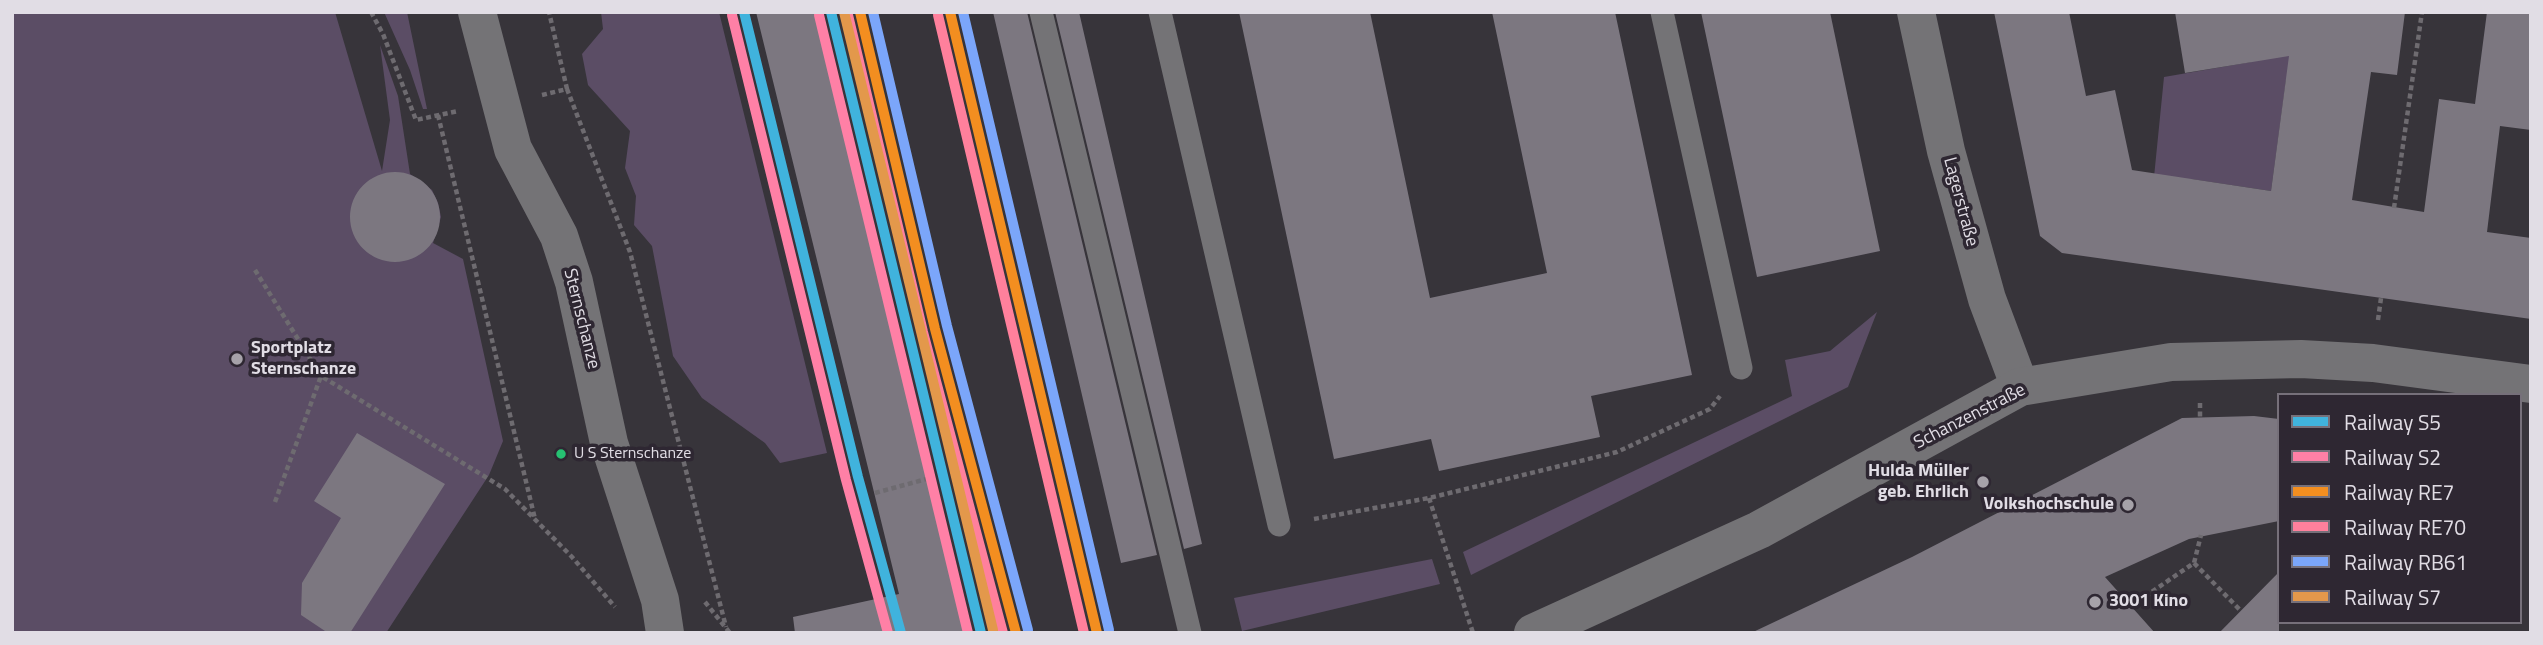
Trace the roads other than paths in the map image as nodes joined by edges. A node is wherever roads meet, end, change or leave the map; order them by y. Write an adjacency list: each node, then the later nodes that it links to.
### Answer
1 (477, 12): 10 (street, Sternschanze)
2 (1041, 12): 11 (lane)
3 (1160, 12): 9 (lane)
4 (1662, 12): 6 (lane)
5 (1916, 12): 8 (street, Lagerstraße)
6 (1741, 368)
7 (2531, 384): 8 (street, Schanzenstraße)
8 (2020, 387): 12 (street, Schanzenstraße)
9 (1279, 525)
10 (665, 633)
11 (1190, 633)
12 (1533, 633)

